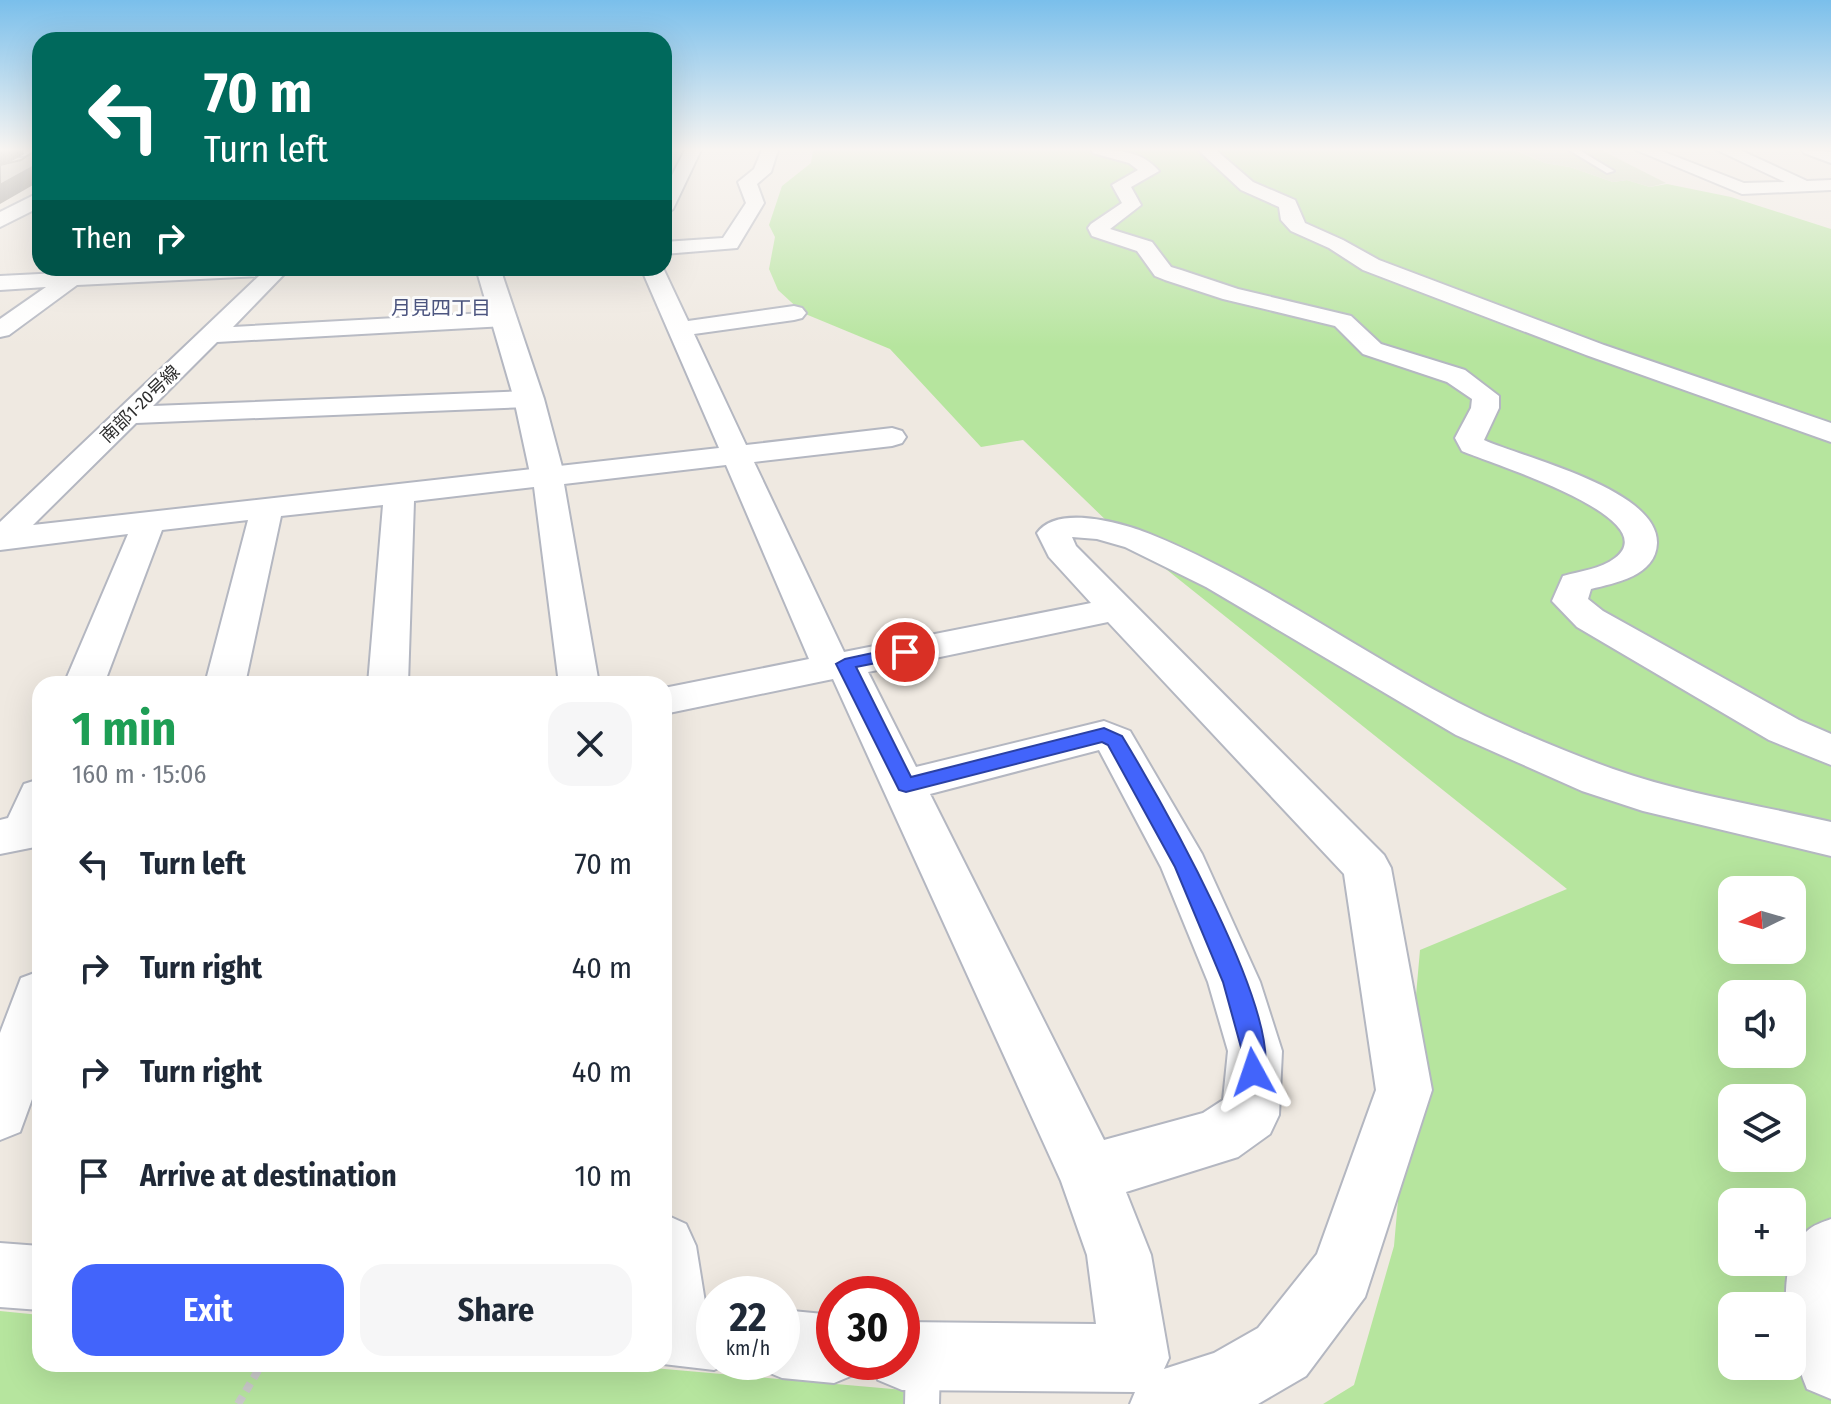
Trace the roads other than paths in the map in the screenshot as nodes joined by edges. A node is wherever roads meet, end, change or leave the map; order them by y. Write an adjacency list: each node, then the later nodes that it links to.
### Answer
1 (747, 216): 4 (street)
2 (1116, 216): 33 (street)
3 (1290, 216): 18 (street)
4 (672, 248)
5 (62, 276): 10 (street)
6 (77, 276): 14 (street)
7 (271, 276): 15 (street, 南部1-20号線)
8 (491, 276): 12 (street)
9 (656, 276): 13 (street)
10 (0, 283)
11 (794, 313): 13 (street)
12 (505, 319): 15 (street); 16 (street)
13 (679, 329): 20 (street)
14 (0, 330)
15 (211, 335): 17 (street, 南部1-20号線)
16 (529, 399): 17 (street); 21 (street)
17 (129, 415): 25 (street, 南部1-20号線)
18 (1831, 433)
19 (892, 437): 20 (street)
20 (738, 456): 21 (street); 27 (street)
21 (548, 478): 22 (street); 31 (street)
22 (399, 494): 23 (street); 30 (street)
23 (267, 509): 24 (street); 29 (street)
24 (149, 523): 25 (street); 28 (street)
25 (0, 540)
26 (1116, 609): 27 (street); 35 (street); 46 (street)
27 (838, 666): 32 (street); 34 (street)
28 (87, 676)
29 (227, 676)
30 (388, 676)
31 (578, 676)
32 (672, 699)
33 (1831, 750)
34 (906, 785): 38 (street); 38 (street)
35 (1831, 839)
36 (32, 1018): 37 (street)
37 (0, 1113)
38 (1089, 1174): 46 (street)
39 (1831, 1251): 44 (street)
40 (0, 1275): 41 (street)
41 (32, 1277)
42 (672, 1279): 43 (street)
43 (685, 1333)
44 (1831, 1365)
45 (920, 1373): 46 (street)
46 (1148, 1389)

